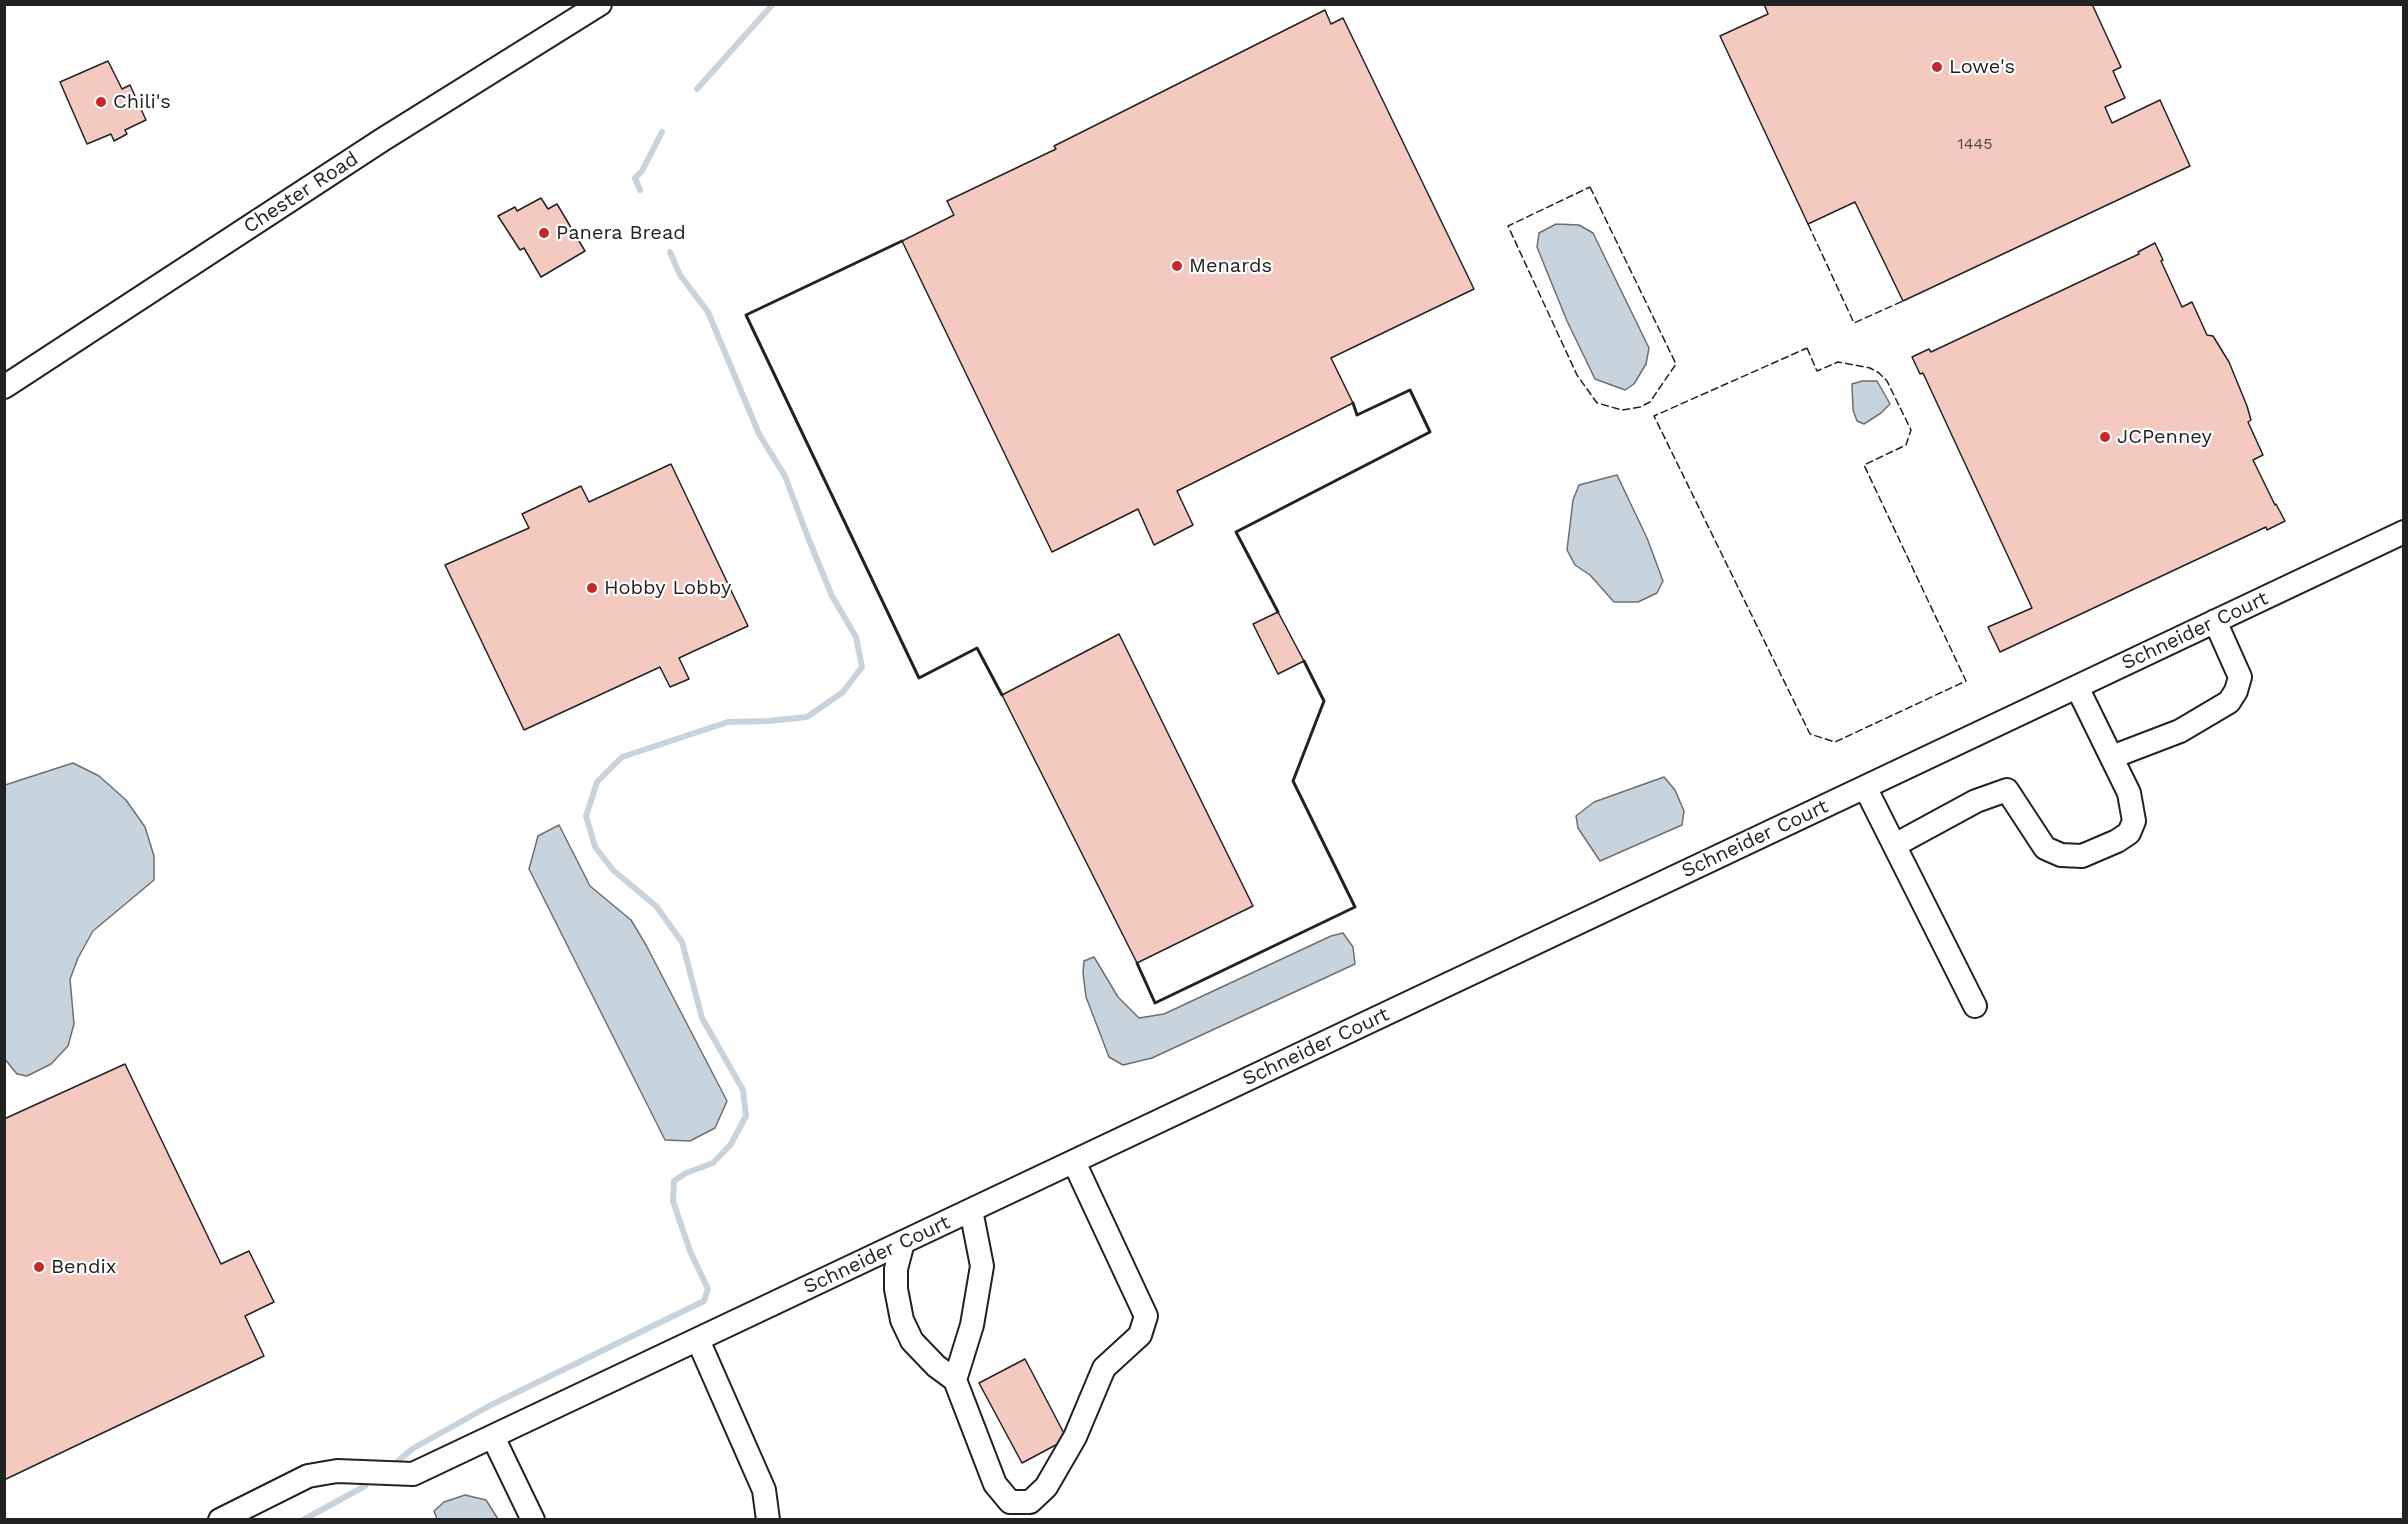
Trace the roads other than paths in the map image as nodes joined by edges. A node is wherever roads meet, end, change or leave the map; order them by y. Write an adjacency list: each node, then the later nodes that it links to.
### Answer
1 (600, 4): 2 (street, Chester Road)
2 (4, 387)
3 (2403, 532): 4 (street, Schneider Court)
4 (2215, 621): 5 (street, Schneider Court); 6 (street)
5 (2078, 687): 6 (street); 7 (street, Schneider Court)
6 (2112, 757): 8 (street)
7 (1865, 787): 8 (street); 10 (street, Schneider Court)
8 (1895, 846): 9 (street)
9 (1976, 1006)
10 (1074, 1162): 11 (street, Schneider Court); 14 (street)
11 (971, 1210): 12 (street, Schneider Court); 14 (street)
12 (903, 1242): 13 (street, Schneider Court); 14 (street)
13 (698, 1340): 15 (street, Schneider Court); 18 (street)
14 (955, 1380)
15 (493, 1437): 16 (street, Schneider Court); 17 (street)
16 (220, 1520)
17 (533, 1520)
18 (768, 1520)

